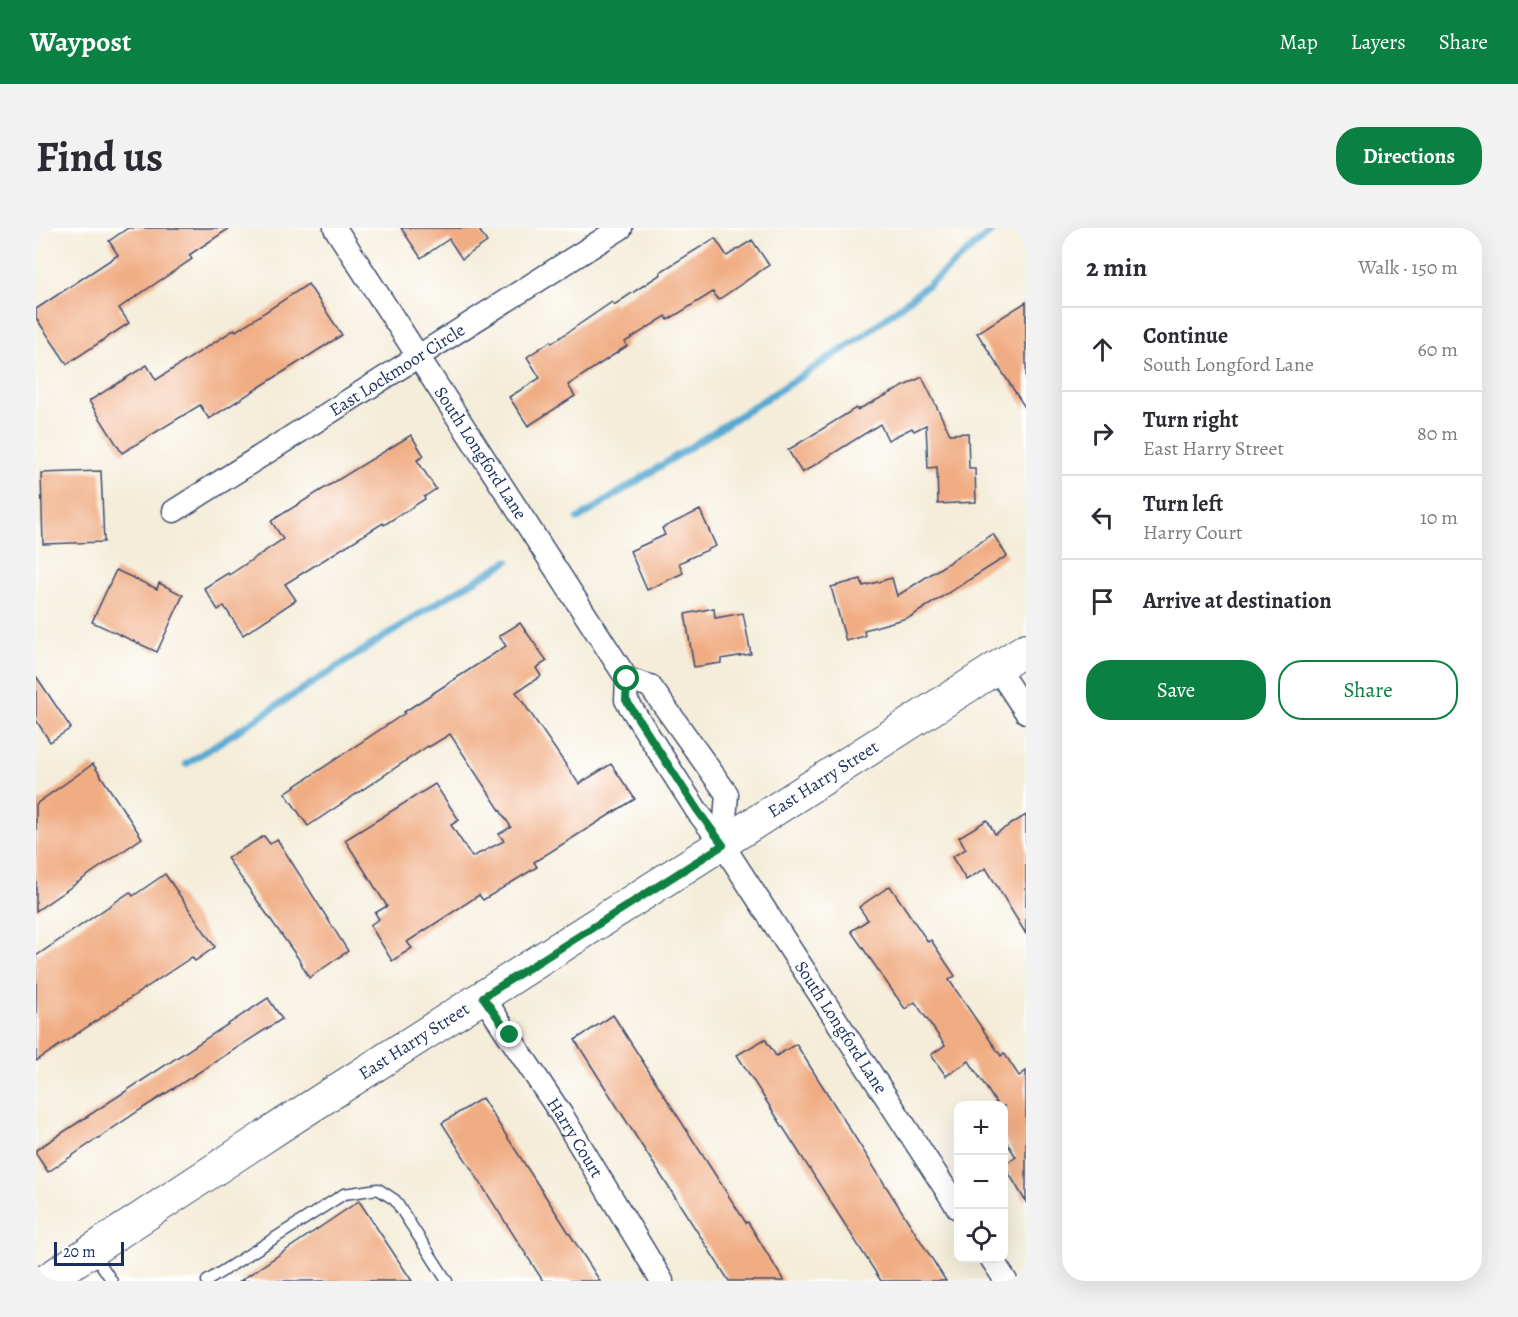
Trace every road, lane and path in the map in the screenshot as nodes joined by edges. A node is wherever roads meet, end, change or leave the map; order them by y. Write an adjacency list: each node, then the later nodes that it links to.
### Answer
1 (336, 228): 3 (street, South Longford Lane)
2 (621, 228): 3 (street, East Lockmoor Circle)
3 (419, 356): 4 (street, East Lockmoor Circle); 7 (street, South Longford Lane)
4 (174, 511)
5 (1026, 650): 6 (main road, East Harry Street)
6 (997, 668): 8 (street); 9 (main road, East Harry Street)
7 (627, 679): 9 (street, South Longford Lane); 9 (street)
8 (1026, 712)
9 (723, 845): 10 (main road, East Harry Street); 11 (street, South Longford Lane)
10 (483, 997): 12 (main road, East Harry Street); 18 (street, Harry Court)
11 (954, 1202)
12 (92, 1250): 14 (main road, East Harry Street); 15 (lane)
13 (994, 1263): 19 (street)
14 (60, 1274)
15 (112, 1281)
16 (207, 1281): 17 (lane)
17 (447, 1281)
18 (662, 1281)
19 (1006, 1281)

